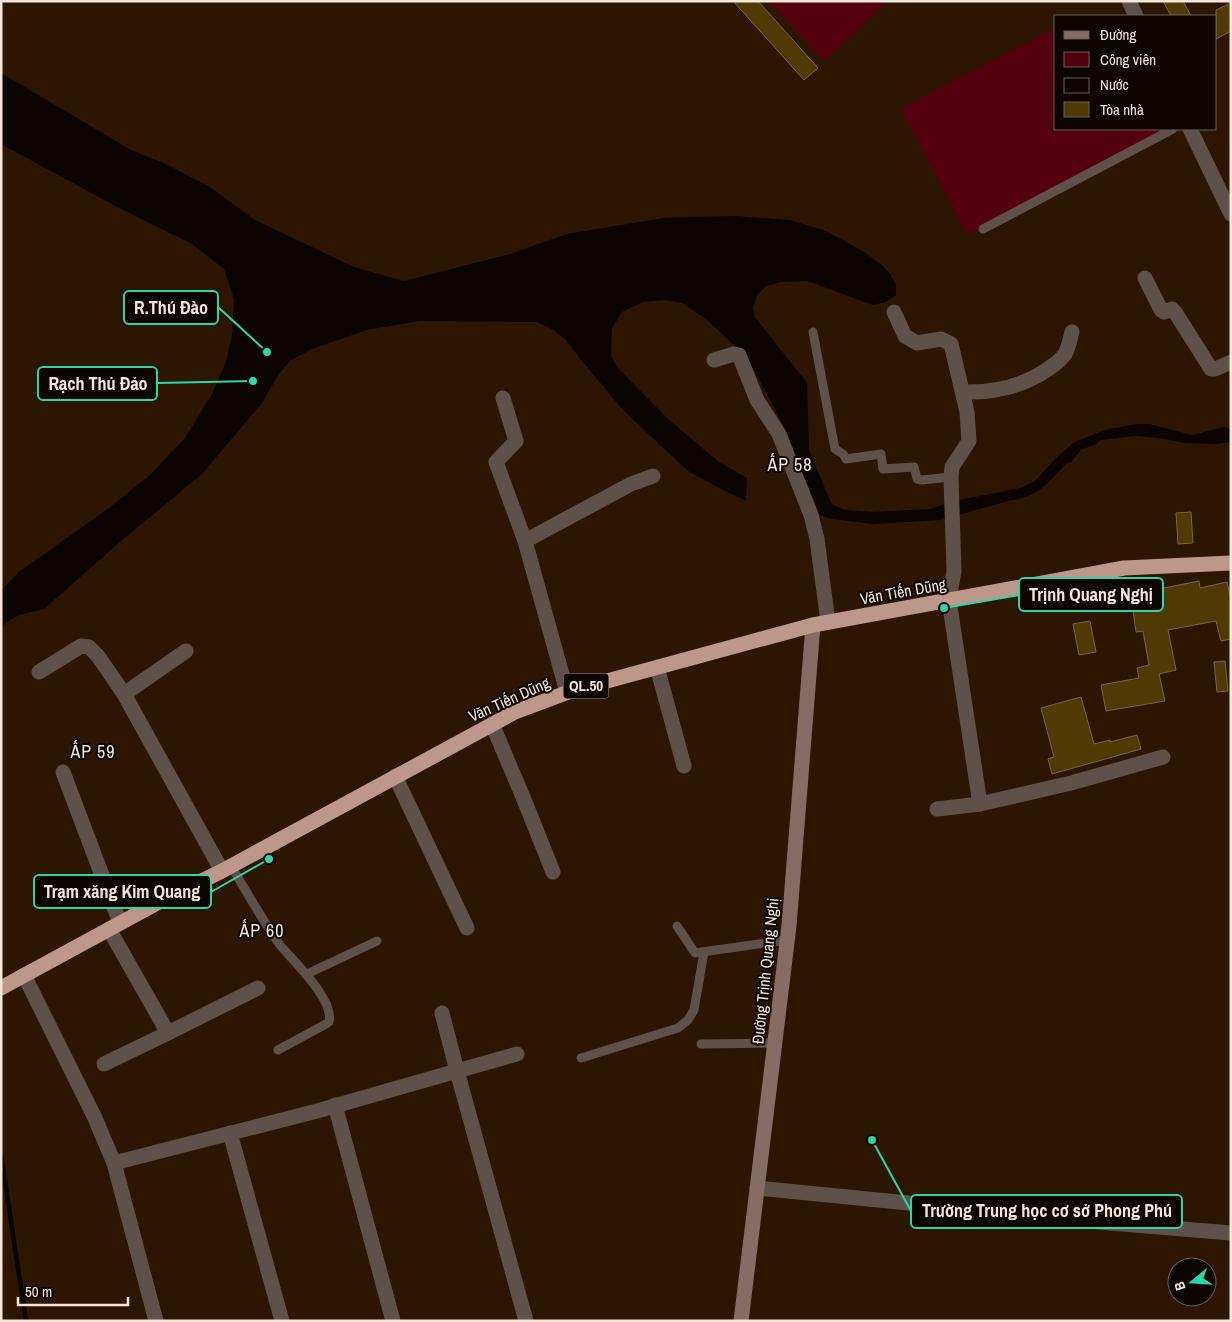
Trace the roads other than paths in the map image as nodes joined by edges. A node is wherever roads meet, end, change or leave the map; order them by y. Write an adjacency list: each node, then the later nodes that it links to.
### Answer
1 (1129, 1): 2 (street)
2 (1136, 15)
3 (1171, 130): 6 (lane)
4 (1190, 130): 5 (street)
5 (1231, 214)
6 (983, 229)
7 (1145, 278): 12 (street)
8 (894, 312): 13 (street)
9 (813, 332): 16 (lane)
10 (1072, 332): 13 (street)
11 (714, 360): 20 (street)
12 (1231, 362)
13 (963, 392): 16 (street)
14 (503, 398): 17 (street)
15 (653, 476): 17 (street)
16 (951, 477): 19 (street)
17 (525, 541): 24 (street)
18 (1231, 563): 19 (highway, Văn Tiến Dũng / QL.50)
19 (949, 600): 20 (highway, Văn Tiến Dũng / QL.50); 31 (street)
20 (821, 623): 22 (highway, Văn Tiến Dũng / QL.50); 38 (main road, Đường Trịnh Quang Nghị)
21 (186, 651): 25 (street)
22 (657, 667): 24 (highway, Văn Tiến Dũng / QL.50); 28 (street)
23 (39, 672): 25 (street)
24 (567, 692): 26 (highway, Văn Tiến Dũng / QL.50)
25 (124, 694): 33 (street)
26 (492, 724): 30 (highway, Văn Tiến Dũng / QL.50); 34 (street)
27 (1163, 757): 31 (street)
28 (684, 766)
29 (63, 772): 35 (street)
30 (395, 776): 33 (highway, Văn Tiến Dũng / QL.50); 37 (street)
31 (980, 804): 32 (street)
32 (938, 809)
33 (227, 868): 35 (highway, Văn Tiến Dũng / QL.50); 41 (lane)
34 (552, 872)
35 (115, 926): 42 (highway, Văn Tiến Dũng / QL.50); 46 (street)
36 (677, 926): 40 (lane)
37 (467, 928)
38 (787, 940): 40 (lane); 47 (main road, Đường Trịnh Quang Nghị)
39 (377, 941): 41 (lane)
40 (704, 952): 51 (lane)
41 (307, 974): 49 (lane)
42 (24, 975): 43 (highway, Văn Tiến Dũng / QL.50); 56 (street)
43 (1, 988)
44 (258, 988): 46 (street)
45 (442, 1013): 53 (street)
46 (168, 1033): 52 (street)
47 (775, 1043): 48 (lane); 57 (main road, Đường Trịnh Quang Nghị)
48 (701, 1044)
49 (278, 1050)
50 (517, 1054): 53 (street)
51 (581, 1058)
52 (104, 1064)
53 (457, 1071): 54 (street); 62 (street)
54 (334, 1106): 55 (street); 61 (street)
55 (230, 1133): 56 (street); 60 (street)
56 (114, 1163): 59 (street)
57 (757, 1188): 58 (street); 63 (main road, Đường Trịnh Quang Nghị)
58 (1231, 1233)
59 (156, 1321)
60 (282, 1321)
61 (393, 1321)
62 (526, 1321)
63 (741, 1321)

